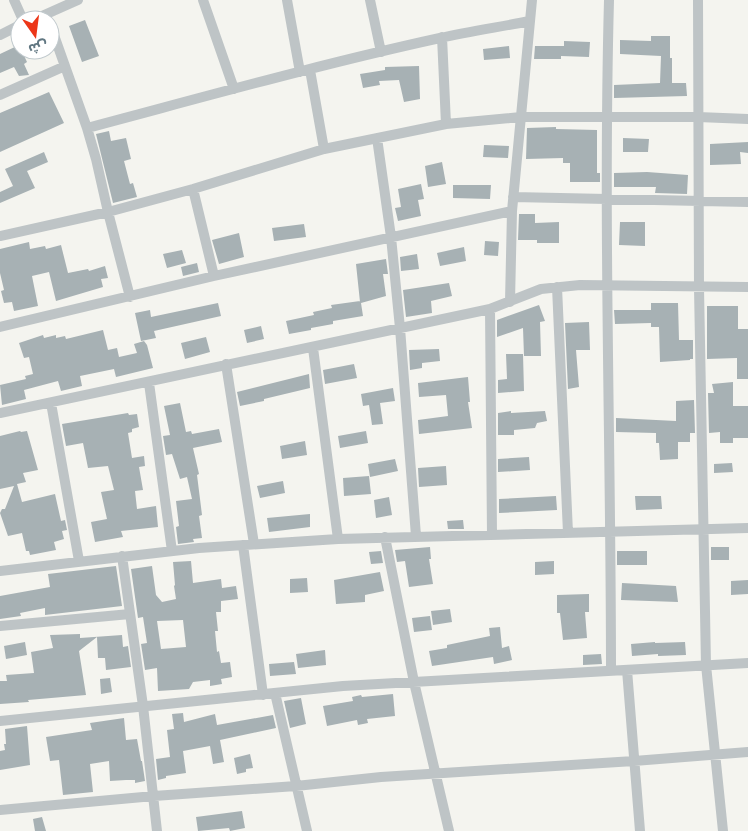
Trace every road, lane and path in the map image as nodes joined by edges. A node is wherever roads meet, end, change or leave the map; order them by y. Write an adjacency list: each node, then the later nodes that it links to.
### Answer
1 (78, 0): 8 (street)
2 (203, 0): 15 (street)
3 (288, 0): 14 (street)
4 (370, 0): 12 (street)
5 (532, 0): 9 (street)
6 (609, 0): 18 (street)
7 (698, 0): 19 (street)
8 (60, 12)
9 (530, 21): 10 (street); 17 (street)
10 (442, 37): 12 (street); 21 (street)
11 (60, 51): 13 (street)
12 (381, 52): 14 (street)
13 (65, 66): 16 (street); 22 (street)
14 (305, 71): 15 (street); 24 (street)
15 (234, 88): 22 (street)
16 (0, 95)
17 (521, 117): 18 (street); 21 (street); 26 (street)
18 (606, 117): 19 (street); 27 (street)
19 (698, 117): 20 (street); 28 (street)
20 (748, 119)
21 (446, 124): 23 (street)
22 (87, 128): 31 (street)
23 (378, 138): 24 (street); 33 (street)
24 (324, 149): 25 (street)
25 (193, 189): 31 (street); 34 (street)
26 (513, 197): 27 (street); 30 (street)
27 (608, 199): 28 (street); 35 (street)
28 (698, 200): 29 (street); 38 (street)
29 (748, 202)
30 (512, 211): 33 (street); 40 (street)
31 (108, 212): 32 (street); 39 (street)
32 (0, 236)
33 (391, 237): 34 (street); 43 (street)
34 (214, 276): 39 (street)
35 (608, 285): 36 (street); 38 (street); 51 (street)
36 (556, 287): 40 (street); 52 (street)
37 (748, 287): 38 (street)
38 (699, 288): 50 (street)
39 (130, 297): 42 (street)
40 (510, 302): 41 (street)
41 (490, 309): 43 (street); 53 (street)
42 (0, 328)
43 (400, 328): 44 (street); 54 (street)
44 (313, 348): 45 (street); 56 (street)
45 (226, 364): 46 (street); 57 (street)
46 (150, 383): 47 (street); 59 (street)
47 (51, 403): 48 (street); 61 (street)
48 (0, 413)
49 (748, 528): 50 (street)
50 (704, 529): 51 (street); 66 (street)
51 (611, 532): 52 (street); 68 (street)
52 (568, 533): 53 (street)
53 (492, 535): 54 (street)
54 (416, 536): 55 (street)
55 (385, 537): 56 (street); 69 (street)
56 (338, 539): 57 (street)
57 (254, 544): 58 (street)
58 (243, 545): 59 (street); 70 (street)
59 (172, 551): 60 (street)
60 (122, 556): 61 (street); 63 (street)
61 (79, 561): 62 (street)
62 (0, 571)
63 (130, 614): 64 (street); 72 (street)
64 (0, 626)
65 (748, 662): 66 (street)
66 (706, 665): 67 (street); 75 (street)
67 (626, 670): 68 (street); 76 (street)
68 (612, 671): 69 (street)
69 (414, 682): 71 (street); 77 (street)
70 (263, 694): 71 (street); 72 (street)
71 (275, 694): 78 (street)
72 (143, 706): 73 (street); 79 (street)
73 (0, 721)
74 (748, 752): 75 (street)
75 (715, 755): 76 (street); 85 (street)
76 (634, 761): 77 (street); 84 (street)
77 (435, 775): 78 (street); 83 (street)
78 (296, 786): 79 (street); 82 (street)
79 (154, 796): 80 (street); 81 (street)
80 (0, 810)
81 (157, 831)
82 (306, 831)
83 (448, 831)
84 (640, 831)
85 (722, 831)

